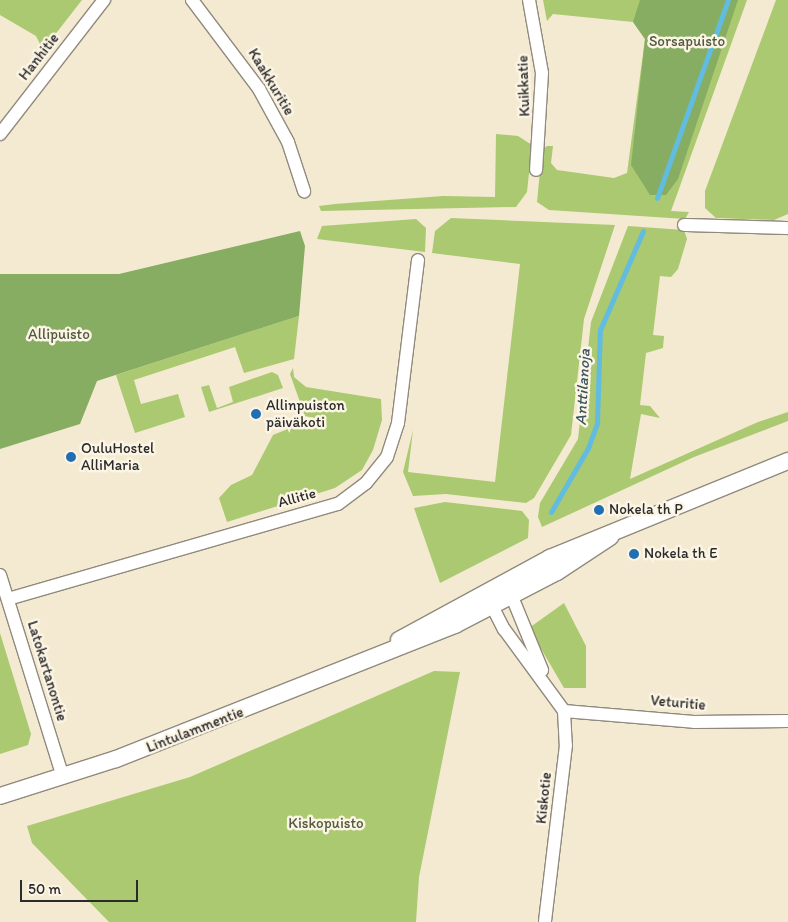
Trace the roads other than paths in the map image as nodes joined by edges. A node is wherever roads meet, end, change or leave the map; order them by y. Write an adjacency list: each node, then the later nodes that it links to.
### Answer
1 (104, 0): 4 (street, Hanhitie)
2 (192, 0): 6 (street, Kaakkuritie)
3 (529, 0): 5 (street, Kuikkatie)
4 (0, 134)
5 (536, 170)
6 (304, 191)
7 (684, 225): 8 (street)
8 (788, 228)
9 (418, 260): 13 (street, Allitie)
10 (788, 461): 12 (street, Lintulammentie)
11 (0, 575): 13 (street, Latokartanontie)
12 (509, 589): 14 (street, Lintulammentie); 15 (street, Kiskotie)
13 (8, 599): 18 (street, Latokartanontie)
14 (489, 599): 15 (street, Kiskotie); 18 (street, Lintulammentie)
15 (547, 682): 16 (street, Kiskotie)
16 (564, 712): 17 (street, Veturitie); 20 (street, Kiskotie)
17 (788, 721)
18 (63, 777): 19 (street, Lintulammentie)
19 (0, 796)
20 (545, 922)

